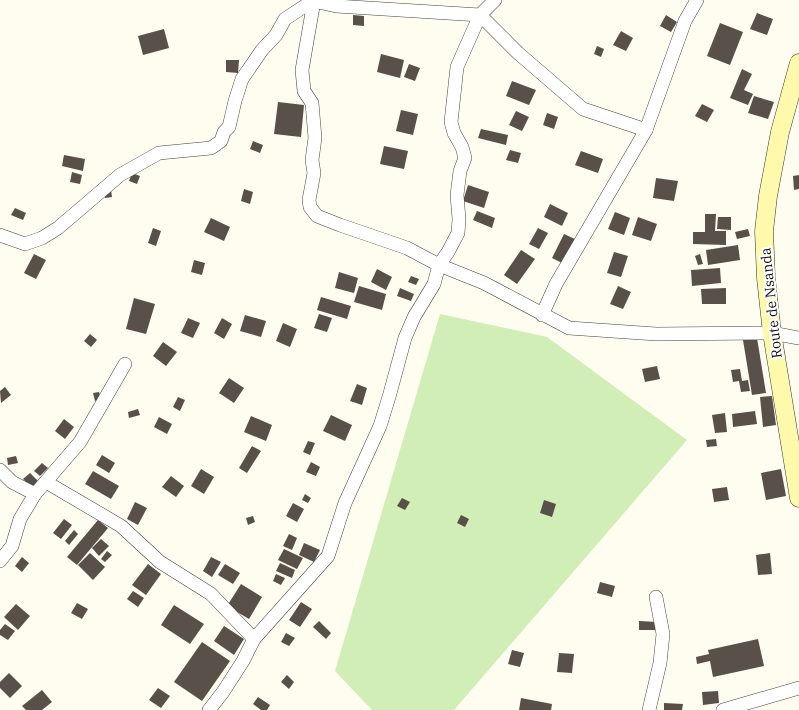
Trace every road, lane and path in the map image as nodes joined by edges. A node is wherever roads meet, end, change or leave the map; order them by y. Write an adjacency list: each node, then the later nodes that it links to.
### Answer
1 (481, 0): 5 (street)
2 (495, 0): 5 (street)
3 (697, 0): 7 (street)
4 (314, 1): 5 (street); 8 (street); 9 (street)
5 (480, 16): 7 (street); 9 (street)
6 (799, 63): 11 (street, Route de Nsanda)
7 (646, 130): 10 (street)
8 (0, 235)
9 (439, 265): 10 (street); 20 (street)
10 (542, 315): 11 (street)
11 (772, 333): 12 (street); 17 (street, Route de Nsanda)
12 (799, 338)
13 (125, 364): 15 (street)
14 (0, 470): 16 (street)
15 (46, 482): 16 (street); 20 (street)
16 (35, 494): 18 (street)
17 (799, 498)
18 (0, 561)
19 (656, 597): 23 (street)
20 (254, 639): 22 (street)
21 (799, 688): 24 (street)
22 (209, 710)
23 (649, 710)
24 (723, 710)

